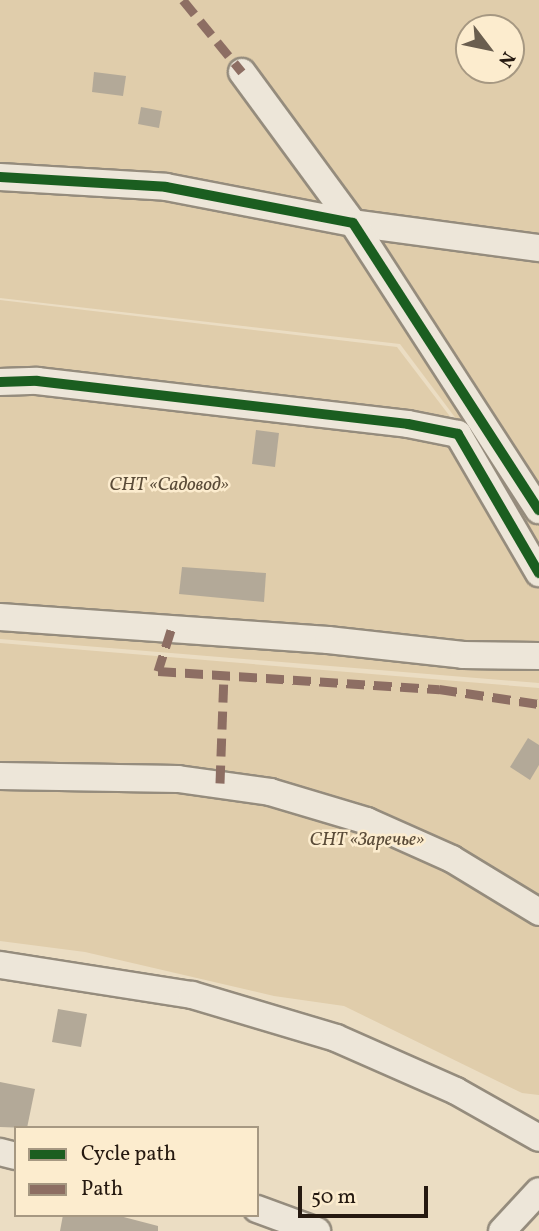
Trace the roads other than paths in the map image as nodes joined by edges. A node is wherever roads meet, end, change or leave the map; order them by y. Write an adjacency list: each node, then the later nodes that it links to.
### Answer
1 (242, 72): 3 (street)
2 (0, 177): 3 (street)
3 (353, 223): 4 (street); 6 (street)
4 (539, 248)
5 (0, 382): 7 (street)
6 (539, 510)
7 (539, 573)
8 (0, 617): 9 (street)
9 (539, 656)
10 (0, 776): 11 (street)
11 (539, 912)
12 (0, 965): 13 (street)
13 (539, 1138)
14 (539, 1191): 17 (street)
15 (259, 1210): 16 (street)
16 (317, 1231)
17 (502, 1231)

